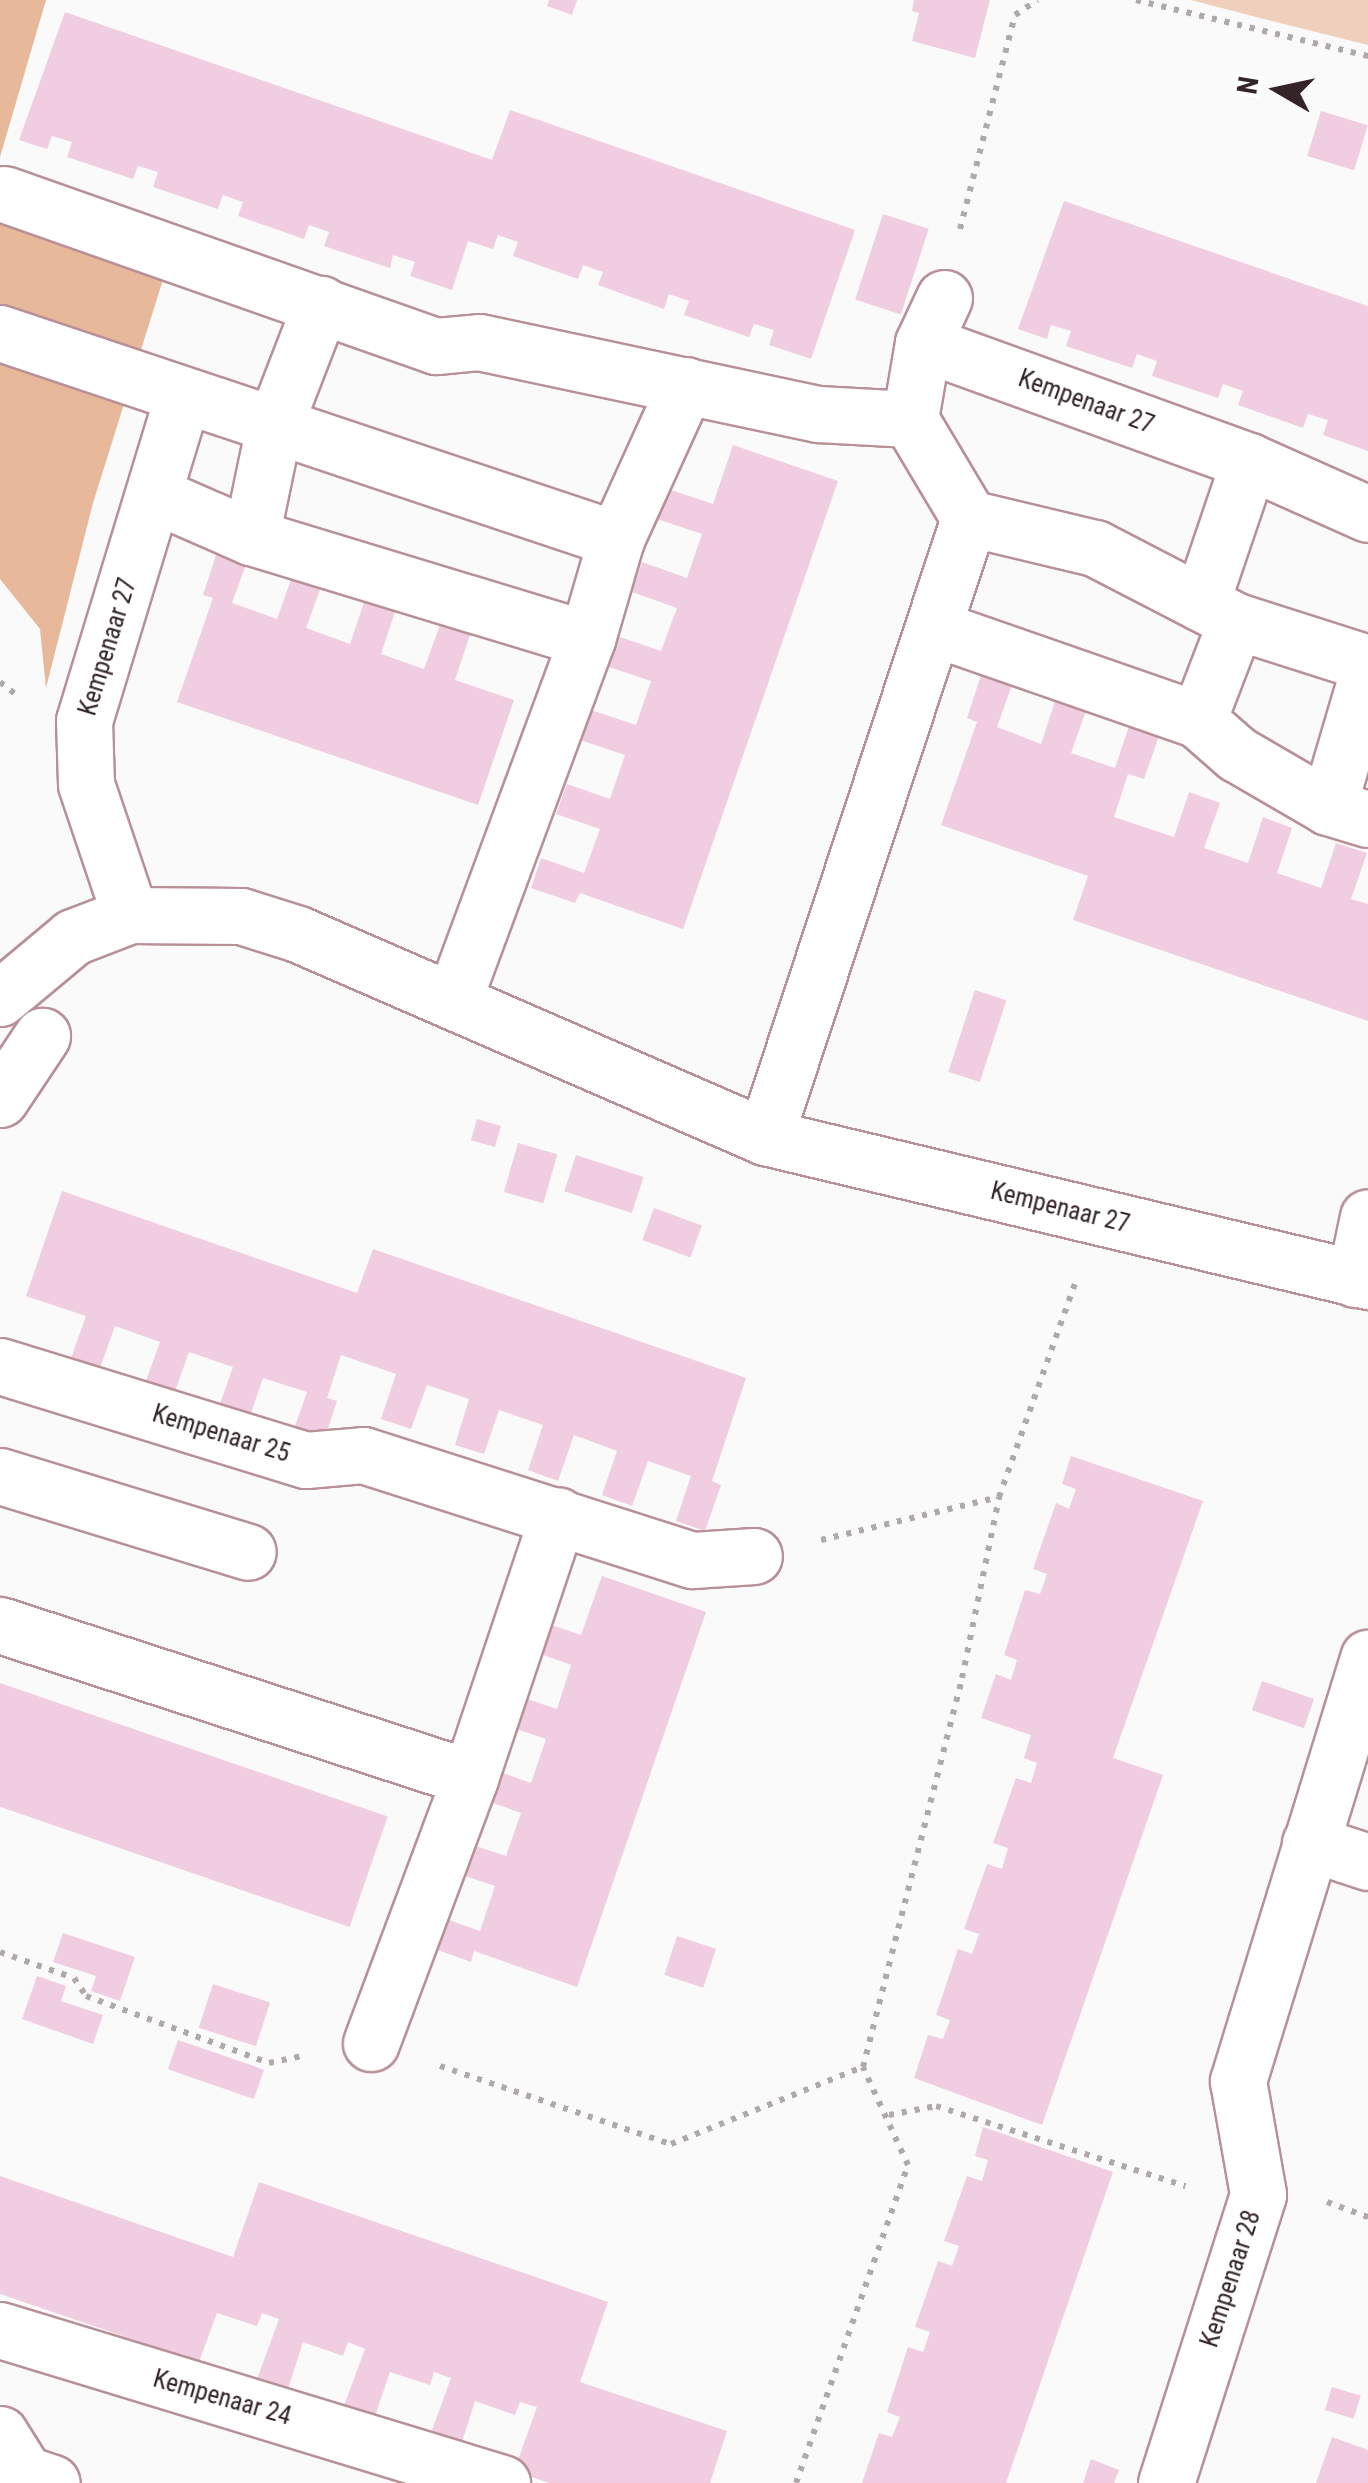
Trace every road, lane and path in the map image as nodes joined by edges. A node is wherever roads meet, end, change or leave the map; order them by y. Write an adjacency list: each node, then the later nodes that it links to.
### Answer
1 (1037, 0): 6 (path)
2 (1136, 0): 3 (path)
3 (1368, 56)
4 (4, 194): 5 (street)
5 (321, 304): 8 (street); 11 (street)
6 (933, 320): 10 (street); 12 (street, Kempenaar 27)
7 (0, 333): 9 (street)
8 (686, 385): 10 (street); 17 (street)
9 (182, 396): 11 (street); 13 (street, Kempenaar 27)
10 (910, 419): 15 (street)
11 (274, 426): 16 (street); 17 (street)
12 (1249, 461): 14 (street, Kempenaar 27); 18 (street)
13 (157, 496): 16 (street); 25 (street, Kempenaar 27)
14 (1368, 514)
15 (969, 518): 18 (street); 19 (street)
16 (251, 537): 20 (street)
17 (616, 540): 20 (street)
18 (1218, 612): 21 (street); 23 (street)
19 (937, 628): 23 (street); 30 (street)
20 (587, 639): 27 (street)
21 (1368, 663)
22 (1368, 671): 24 (street)
23 (1198, 720): 24 (street)
24 (1348, 813)
25 (130, 914): 26 (street, Kempenaar 27); 27 (street, Kempenaar 27)
26 (0, 998)
27 (452, 1001): 30 (street, Kempenaar 27)
28 (42, 1036): 29 (street)
29 (0, 1099)
30 (765, 1137): 31 (street, Kempenaar 27)
31 (1100, 1217): 33 (street, Kempenaar 27); 36 (path)
32 (1368, 1217): 33 (street, Kempenaar 27)
33 (1362, 1280)
34 (0, 1366): 37 (street, Kempenaar 25)
35 (0, 1476): 38 (street)
36 (1000, 1497): 39 (path); 47 (path)
37 (558, 1515): 39 (street, Kempenaar 25); 43 (street)
38 (248, 1552)
39 (754, 1556)
40 (0, 1625): 43 (street)
41 (1368, 1658): 42 (street, Kempenaar 28)
42 (1359, 1720): 44 (street, Kempenaar 28)
43 (470, 1778): 46 (street)
44 (1310, 1842): 45 (street); 48 (street, Kempenaar 28)
45 (1368, 1862)
46 (371, 2043)
47 (889, 2115): 48 (path); 55 (path)
48 (1258, 2194): 49 (path); 56 (street, Kempenaar 28)
49 (1368, 2216)
50 (0, 2330): 52 (street, Kempenaar 24)
51 (0, 2434): 53 (street)
52 (441, 2473): 54 (street, Kempenaar 24)
53 (52, 2483)
54 (502, 2483)
55 (796, 2483)
56 (1166, 2483)

